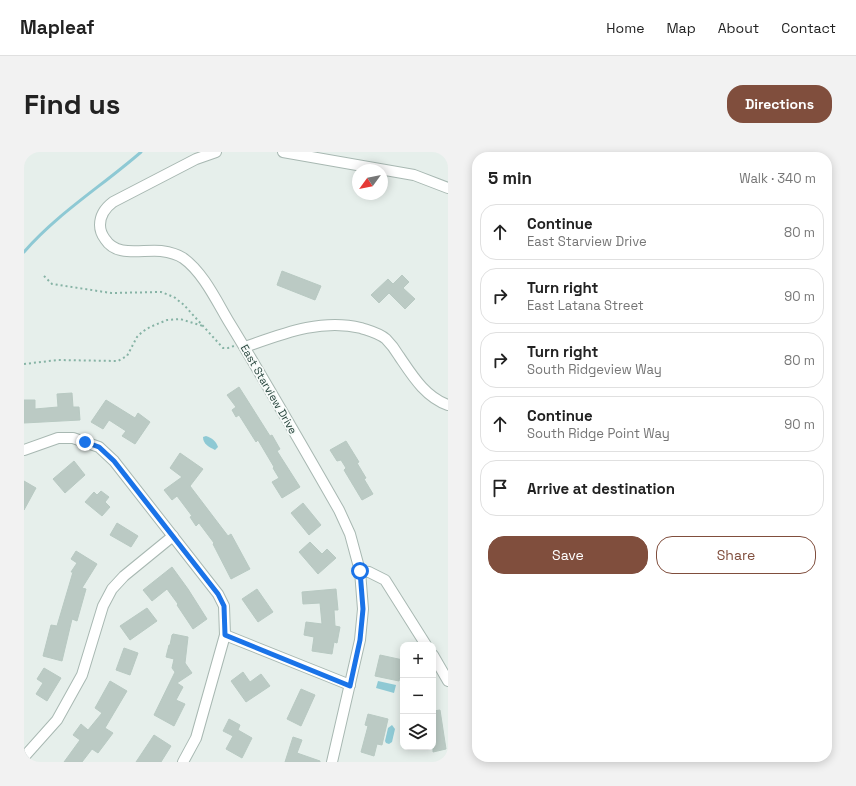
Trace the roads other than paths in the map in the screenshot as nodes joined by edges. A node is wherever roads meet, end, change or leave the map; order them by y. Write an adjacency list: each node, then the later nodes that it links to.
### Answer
1 (216, 152): 4 (street, East Starview Drive)
2 (283, 152): 3 (street)
3 (448, 188)
4 (244, 345): 5 (street); 8 (street, East Starview Drive)
5 (448, 405)
6 (24, 450): 7 (street)
7 (173, 536): 9 (street); 14 (street)
8 (360, 571): 10 (street); 13 (street, East Starview Drive)
9 (225, 635): 13 (street); 15 (street)
10 (424, 642)
11 (436, 660): 12 (street)
12 (448, 680)
13 (350, 686): 16 (street, East Starview Drive)
14 (24, 757)
15 (183, 762)
16 (332, 762)

